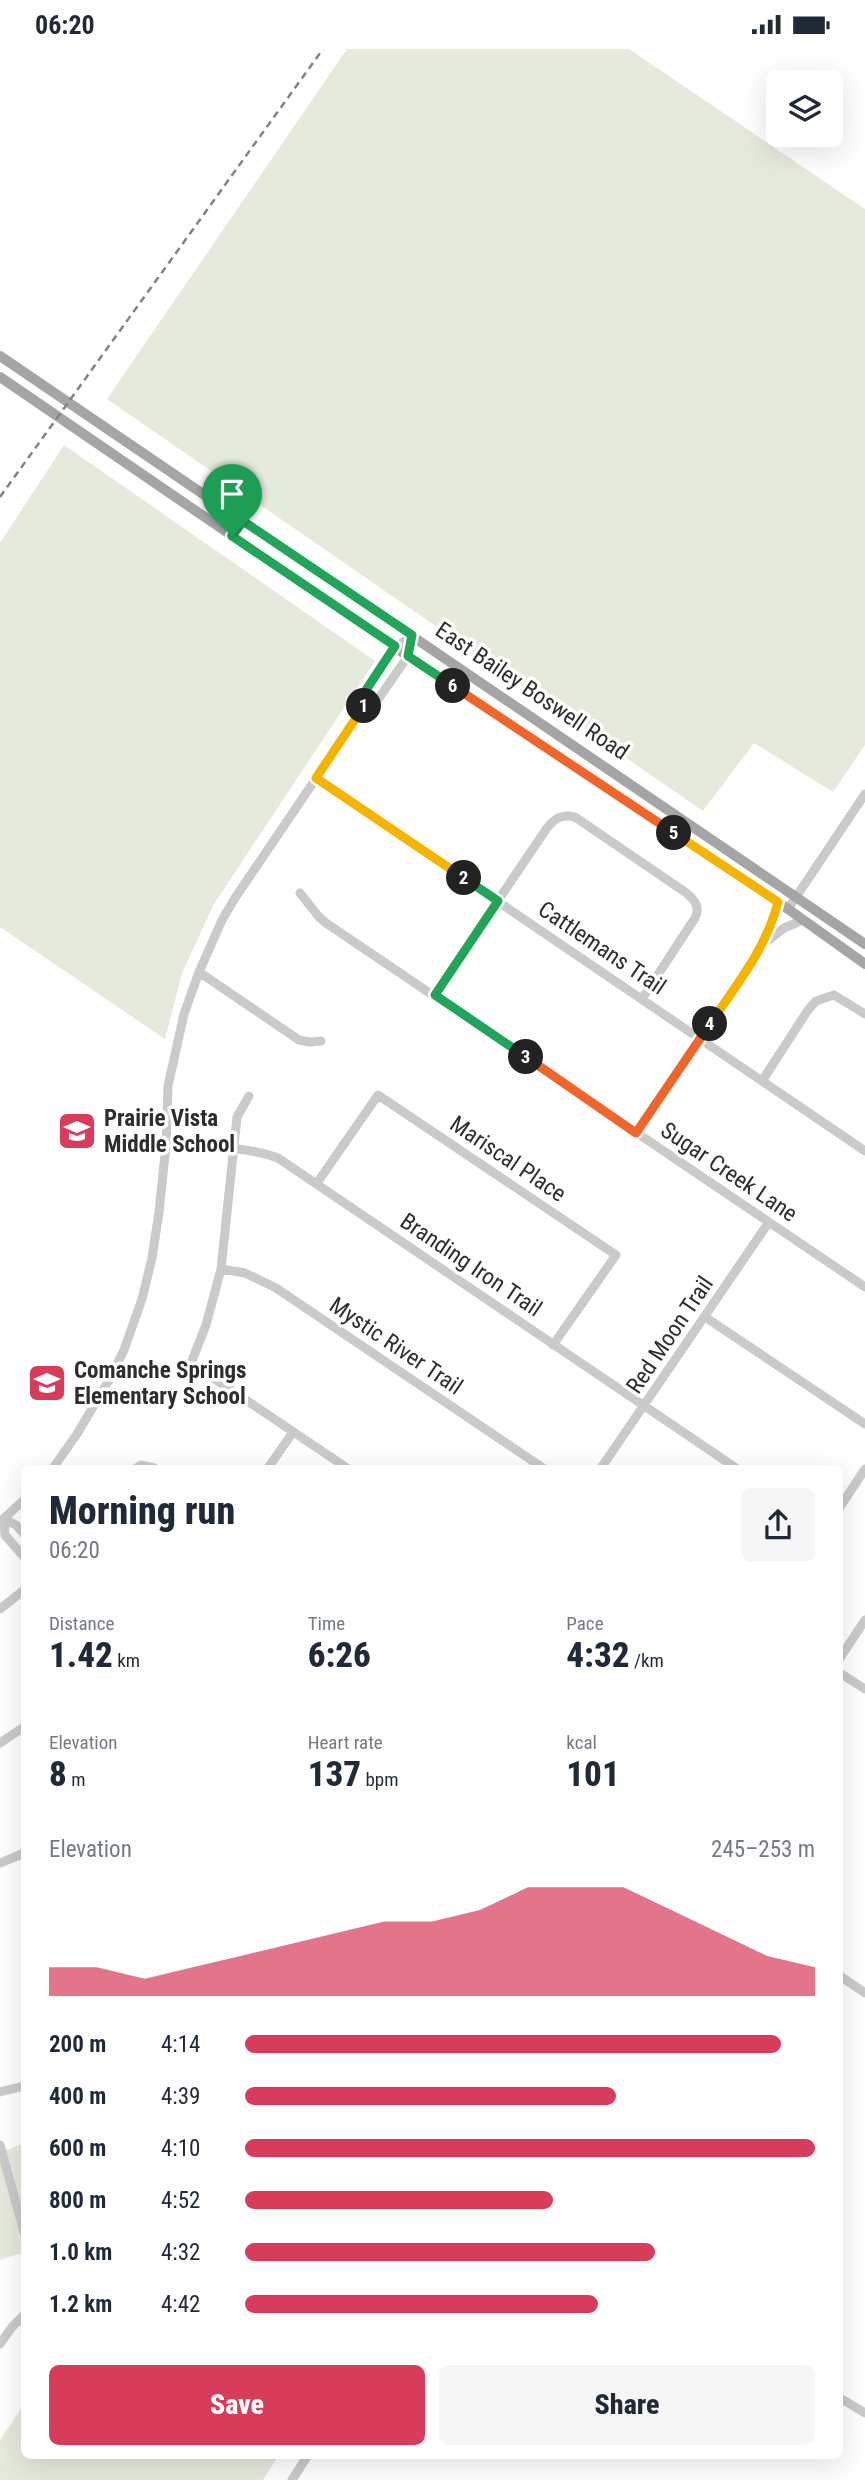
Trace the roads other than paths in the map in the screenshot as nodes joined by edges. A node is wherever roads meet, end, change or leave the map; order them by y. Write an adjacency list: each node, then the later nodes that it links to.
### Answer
1 (0, 356): 3 (main road, East Bailey Boswell Road)
2 (0, 377): 4 (main road, East Bailey Boswell Road)
3 (243, 521): 4 (main road); 5 (main road, East Bailey Boswell Road)
4 (232, 536): 6 (main road, East Bailey Boswell Road)
5 (412, 635): 6 (street); 7 (street); 12 (main road, East Bailey Boswell Road)
6 (395, 646): 7 (main road, East Bailey Boswell Road); 8 (street)
7 (408, 656): 8 (street); 14 (main road, East Bailey Boswell Road)
8 (363, 709): 9 (street)
9 (316, 778): 13 (street, Cattlemans Trail); 19 (street)
10 (865, 794): 12 (street)
11 (300, 893): 20 (street, Sugar Creek Lane)
12 (796, 897): 14 (street); 17 (main road, East Bailey Boswell Road)
13 (498, 901): 20 (street); 21 (street, Cattlemans Trail); 21 (street)
14 (783, 906): 15 (main road, East Bailey Boswell Road); 16 (street)
15 (803, 920): 16 (street); 18 (main road, East Bailey Boswell Road)
16 (764, 944): 23 (street)
17 (865, 944)
18 (865, 964)
19 (199, 972): 24 (street); 28 (street)
20 (435, 995): 27 (street, Sugar Creek Lane)
21 (642, 999): 23 (street, Cattlemans Trail)
22 (865, 1014): 25 (street)
23 (700, 1038): 25 (street, Cattlemans Trail); 27 (street)
24 (321, 1041)
25 (762, 1081): 30 (street, Cattlemans Trail)
26 (249, 1096): 29 (street)
27 (636, 1133): 32 (street, Sugar Creek Lane)
28 (166, 1145): 29 (street, Branding Iron Trail); 40 (street)
29 (234, 1149): 31 (street, Branding Iron Trail); 33 (street)
30 (865, 1151)
31 (317, 1183): 36 (street, Branding Iron Trail); 36 (street, Mariscal Place)
32 (769, 1222): 34 (street, Sugar Creek Lane); 35 (street, Red Moon Trail)
33 (221, 1269): 39 (street); 43 (street, Mystic River Trail)
34 (865, 1287)
35 (705, 1317): 37 (street, Red Moon Trail); 38 (street)
36 (553, 1345): 37 (street, Branding Iron Trail)
37 (645, 1406): 44 (street, Red Moon Trail); 45 (street, Branding Iron Trail)
38 (865, 1424)
39 (293, 1432): 41 (street); 42 (street)
40 (55, 1465)
41 (270, 1465)
42 (342, 1465)
43 (539, 1465)
44 (603, 1465)
45 (732, 1465)
46 (865, 1469): 47 (street)
47 (843, 1502)
48 (21, 1503): 49 (street)
49 (2, 1521): 50 (street); 51 (street)
50 (21, 1531)
51 (21, 1554)
52 (21, 1592): 53 (street)
53 (0, 1609)
54 (865, 1619): 55 (street)
55 (843, 1653)
56 (843, 1675): 57 (street)
57 (865, 1689)
58 (21, 1729): 59 (street)
59 (0, 1743)
60 (21, 1854): 61 (street)
61 (0, 1863)
62 (843, 1978): 63 (street)
63 (865, 1993)
64 (21, 2087): 65 (street)
65 (0, 2092)
66 (0, 2145): 67 (street)
67 (21, 2221)
68 (21, 2318): 69 (street)
69 (0, 2344)
70 (843, 2400): 71 (street)
71 (865, 2413)
72 (305, 2459): 73 (street)
73 (292, 2480)

